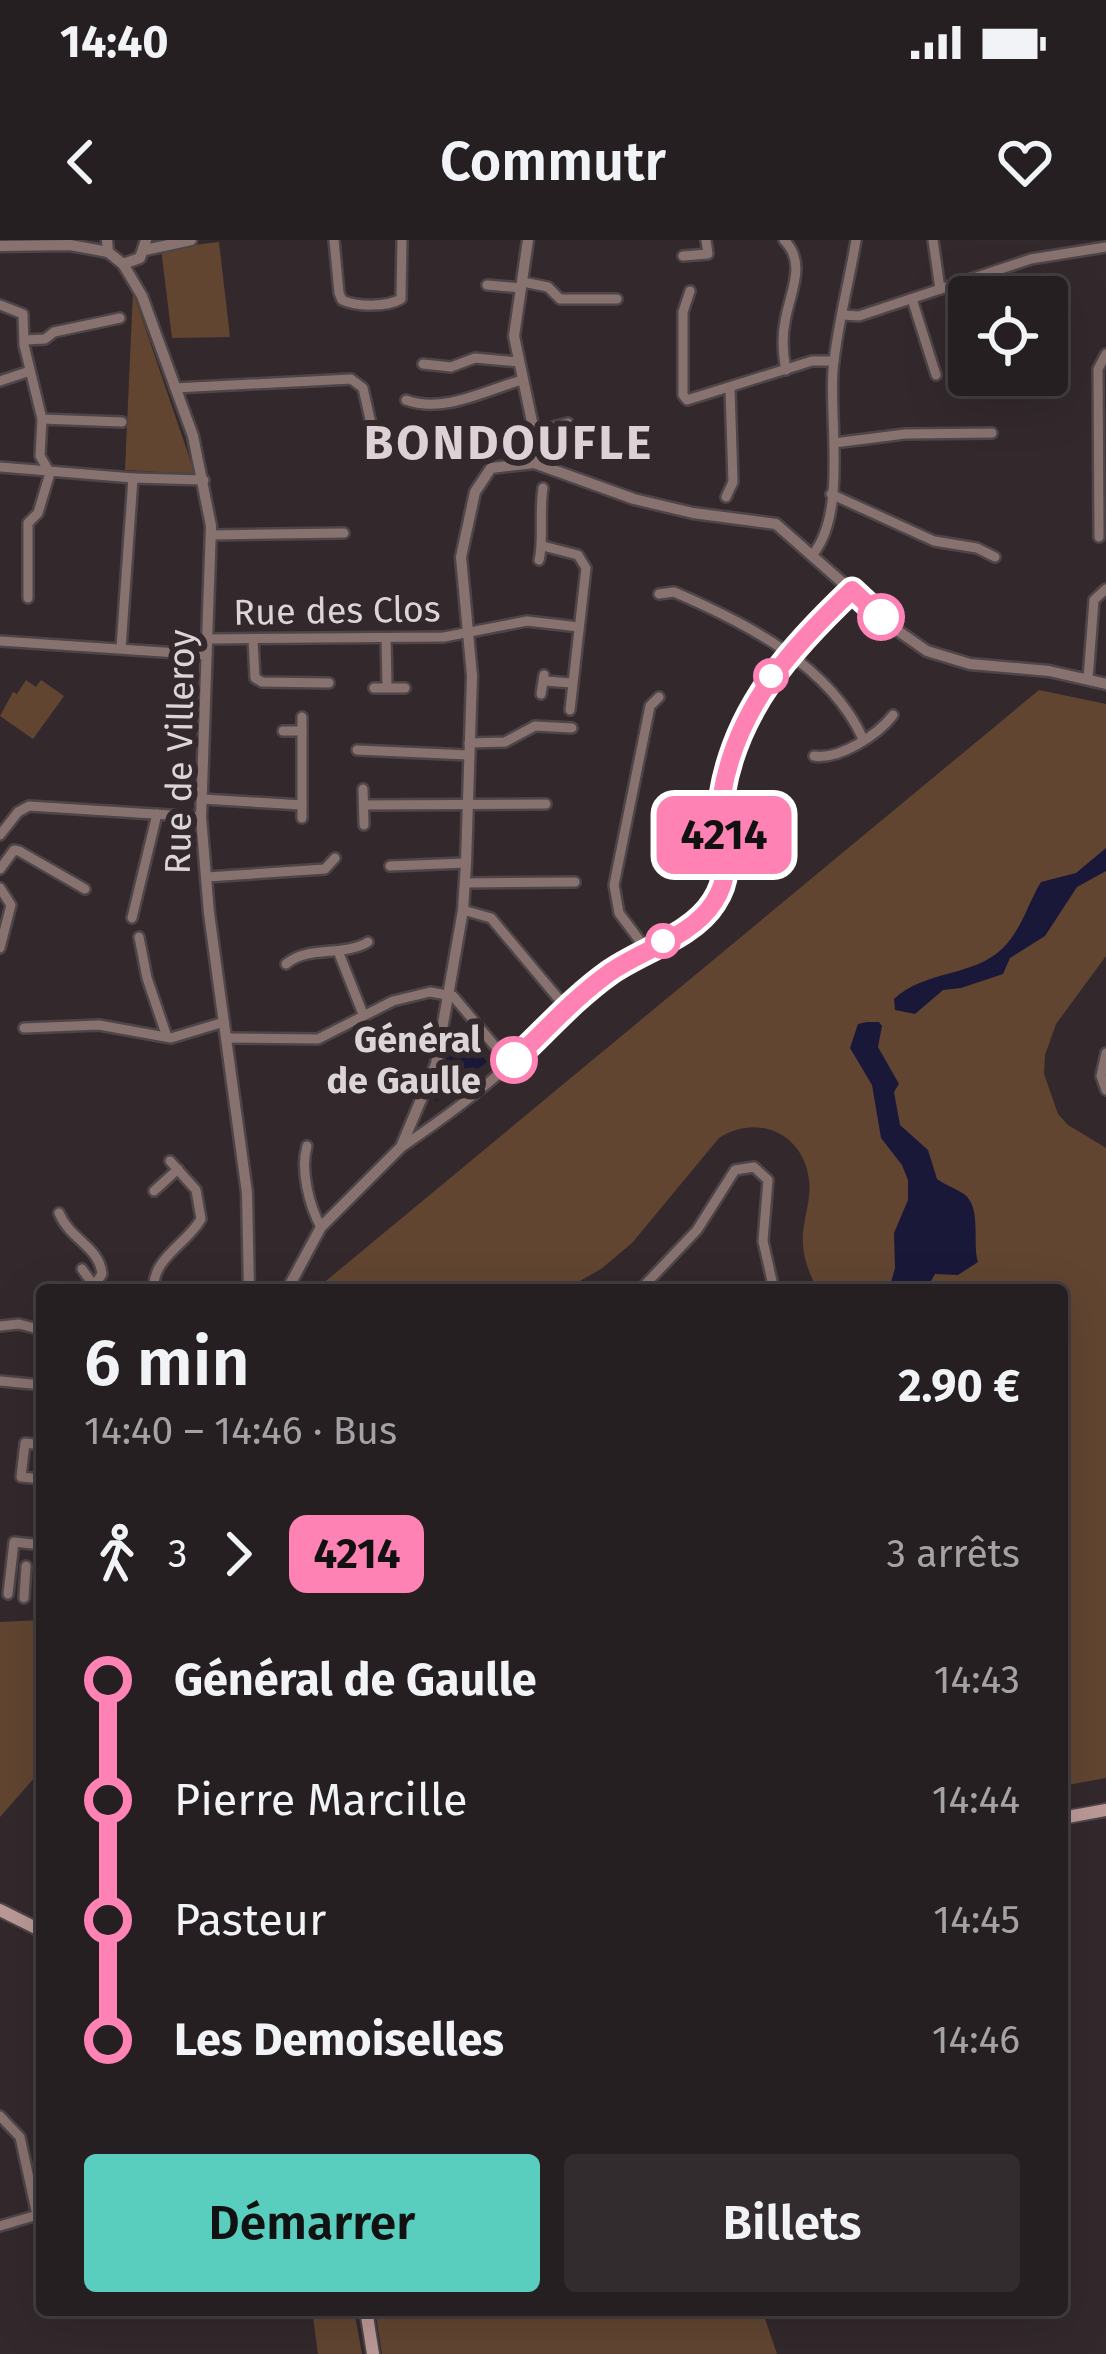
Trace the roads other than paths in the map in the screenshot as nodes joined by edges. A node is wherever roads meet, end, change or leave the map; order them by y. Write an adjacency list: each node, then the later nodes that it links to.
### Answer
1 (96, 240): 13 (street)
2 (156, 240): 11 (street)
3 (191, 240): 11 (street)
4 (334, 240): 5 (street)
5 (402, 240)
6 (528, 240): 20 (street)
7 (706, 240): 17 (street)
8 (784, 240): 34 (street)
9 (856, 240): 27 (street)
10 (933, 240): 21 (street)
11 (173, 242): 16 (street)
12 (0, 245): 13 (street)
13 (70, 245): 15 (street)
14 (1097, 245): 21 (street)
15 (108, 246): 18 (street, Rue de Villeroy)
16 (144, 250): 18 (street); 23 (street, Rue de Villeroy)
17 (683, 256)
18 (123, 264): 23 (street, Rue de Villeroy)
19 (487, 285): 20 (street)
20 (524, 286): 24 (street); 32 (street)
21 (940, 289): 25 (street)
22 (690, 290): 40 (street)
23 (142, 296): 39 (street, Rue de Villeroy)
24 (617, 299)
25 (912, 299): 27 (street); 36 (street)
26 (0, 305): 29 (street)
27 (843, 315): 31 (street)
28 (120, 318): 29 (street)
29 (26, 340): 35 (street)
30 (1106, 354): 57 (street)
31 (834, 361): 34 (street); 48 (street)
32 (518, 362): 33 (street); 37 (street)
33 (423, 364)
34 (786, 370): 40 (street)
35 (30, 371): 38 (street); 42 (street)
36 (936, 375)
37 (522, 380): 41 (street); 46 (street)
38 (0, 381)
39 (175, 388): 45 (street); 53 (street, Rue de Villeroy)
40 (730, 388): 56 (street)
41 (406, 400)
42 (41, 419): 43 (street); 51 (street)
43 (122, 422)
44 (568, 423): 46 (street)
45 (372, 428)
46 (534, 432): 49 (street)
47 (992, 433): 48 (street)
48 (834, 443): 55 (street)
49 (534, 463): 62 (street); 70 (street)
50 (0, 467): 51 (street)
51 (50, 473): 52 (street); 68 (street)
52 (133, 478): 53 (street); 75 (street)
53 (204, 480): 59 (street, Rue de Villeroy)
54 (543, 488): 61 (street)
55 (831, 494): 62 (street); 63 (street)
56 (726, 497)
57 (1103, 499): 60 (street)
58 (344, 533): 59 (street)
59 (212, 535): 73 (street, Rue de Villeroy)
60 (1099, 537)
61 (543, 546): 64 (street); 69 (street)
62 (814, 554): 66 (street)
63 (995, 557)
64 (539, 560)
65 (1106, 589): 78 (street)
66 (852, 590): 77 (street); 78 (street)
67 (659, 594): 77 (street)
68 (28, 598)
69 (579, 627): 70 (street, Rue des Clos); 80 (street)
70 (467, 634): 71 (street, Rue des Clos); 94 (street)
71 (386, 638): 72 (street, Rue des Clos); 82 (street)
72 (253, 639): 73 (street, Rue des Clos); 79 (street)
73 (209, 640): 76 (street, Rue de Villeroy)
74 (0, 641): 75 (street)
75 (121, 649): 76 (street)
76 (207, 655): 98 (street, Rue de Villeroy)
77 (787, 655): 92 (street); 110 (street)
78 (1088, 679): 81 (street)
79 (329, 683)
80 (572, 683): 85 (street); 87 (street)
81 (1106, 683)
82 (387, 686): 83 (street); 84 (street)
83 (374, 688)
84 (405, 688)
85 (541, 694)
86 (659, 698): 124 (street)
87 (570, 710)
88 (893, 715): 92 (street)
89 (302, 717): 91 (street)
90 (284, 731): 91 (street)
91 (302, 731): 101 (street)
92 (863, 739): 96 (street)
93 (565, 743): 94 (street)
94 (469, 749): 95 (street); 99 (street)
95 (357, 750)
96 (814, 756)
97 (363, 789): 102 (street)
98 (202, 799): 101 (street); 104 (street, Rue de Villeroy)
99 (467, 804): 100 (street); 102 (street); 111 (street)
100 (546, 804)
101 (302, 805): 105 (street)
102 (364, 805): 106 (street)
103 (157, 814): 104 (street); 107 (street); 120 (street)
104 (202, 817): 114 (street, Rue de Villeroy)
105 (302, 818)
106 (364, 825)
107 (0, 835)
108 (772, 837): 110 (street)
109 (335, 858): 114 (street)
110 (728, 862): 124 (street)
111 (466, 863): 113 (street); 116 (street)
112 (0, 867): 118 (street)
113 (396, 868)
114 (206, 877): 130 (street, Rue de Villeroy)
115 (575, 882): 116 (street)
116 (464, 883): 119 (street)
117 (0, 888): 123 (street)
118 (85, 890)
119 (463, 910): 127 (street); 128 (street)
120 (132, 918)
121 (139, 937): 132 (street)
122 (368, 942): 125 (street)
123 (0, 948)
124 (646, 949): 128 (street)
125 (338, 951): 126 (street); 129 (street)
126 (286, 964)
127 (449, 994): 129 (street); 135 (street); 138 (street)
128 (568, 1010): 135 (street)
129 (363, 1014): 133 (street)
130 (224, 1022): 132 (street); 133 (street, Rue de Villeroy)
131 (24, 1028): 132 (street)
132 (167, 1037)
133 (226, 1038): 146 (street, Rue de Villeroy)
134 (1106, 1053): 136 (street)
135 (510, 1064): 138 (street)
136 (1106, 1090)
137 (307, 1146): 141 (street)
138 (401, 1147): 141 (street)
139 (154, 1191): 145 (street)
140 (59, 1213): 144 (street)
141 (321, 1227): 147 (street)
142 (82, 1269): 143 (street)
143 (92, 1284)
144 (97, 1284)
145 (155, 1284)
146 (249, 1284)
147 (290, 1284)
148 (646, 1284): 149 (street)
149 (772, 1284)
150 (0, 1326): 151 (street)
151 (36, 1328)
152 (0, 1381): 153 (street)
153 (36, 1384)
154 (36, 1444): 155 (street)
155 (36, 1479)
156 (36, 1544): 158 (street)
157 (26, 1566): 159 (street)
158 (10, 1581): 159 (street); 160 (street)
159 (25, 1583): 160 (street)
160 (12, 1595)
161 (1106, 1810): 162 (main road)
162 (1068, 1817)
163 (0, 1910): 164 (main road)
164 (36, 1928)
165 (0, 2116): 166 (street)
166 (36, 2203)
167 (36, 2216): 168 (street)
168 (0, 2226)
169 (367, 2316): 170 (main road)
170 (373, 2354)

